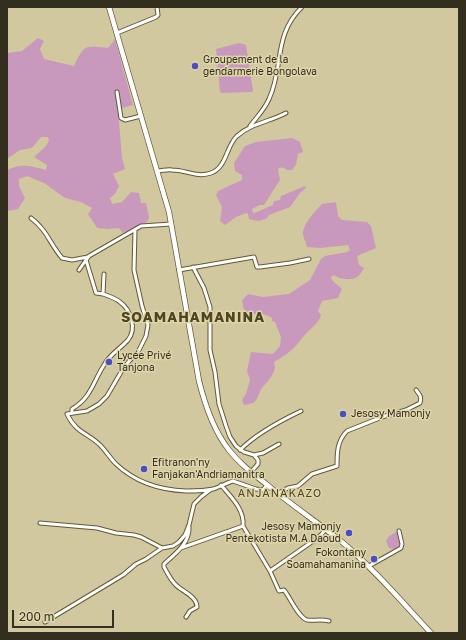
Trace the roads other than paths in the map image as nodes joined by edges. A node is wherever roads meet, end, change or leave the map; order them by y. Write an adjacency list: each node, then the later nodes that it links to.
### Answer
1 (109, 7): 4 (main road)
2 (157, 7): 4 (street)
3 (302, 7): 8 (street)
4 (117, 33): 7 (main road)
5 (117, 92): 7 (street)
6 (286, 113): 8 (street)
7 (141, 116): 9 (main road)
8 (250, 126): 9 (street)
9 (157, 171): 11 (main road)
10 (31, 218): 13 (street)
11 (171, 224): 12 (street); 17 (main road)
12 (135, 230): 13 (street); 22 (street)
13 (87, 258): 16 (street); 19 (street)
14 (309, 258): 15 (street)
15 (193, 267): 17 (street); 24 (street)
16 (79, 270)
17 (179, 270): 26 (main road)
18 (104, 274): 19 (street)
19 (103, 294): 22 (street)
20 (416, 390): 30 (street)
21 (301, 411): 24 (street)
22 (72, 413): 29 (street)
23 (279, 444): 25 (street)
24 (240, 450): 25 (street)
25 (254, 455): 26 (street)
26 (251, 472): 28 (main road)
27 (221, 485): 28 (street); 29 (street); 33 (street)
28 (267, 485): 30 (main road)
29 (212, 489): 32 (street)
30 (277, 494): 34 (main road)
31 (40, 523): 36 (street)
32 (189, 525): 36 (street); 37 (street)
33 (243, 526): 37 (street); 39 (street)
34 (325, 530): 38 (main road); 39 (street)
35 (399, 531): 38 (street)
36 (162, 548): 42 (street)
37 (181, 548): 40 (street)
38 (369, 566): 43 (main road)
39 (270, 571): 41 (street)
40 (186, 617)
41 (329, 621)
42 (45, 622)
43 (431, 633)

